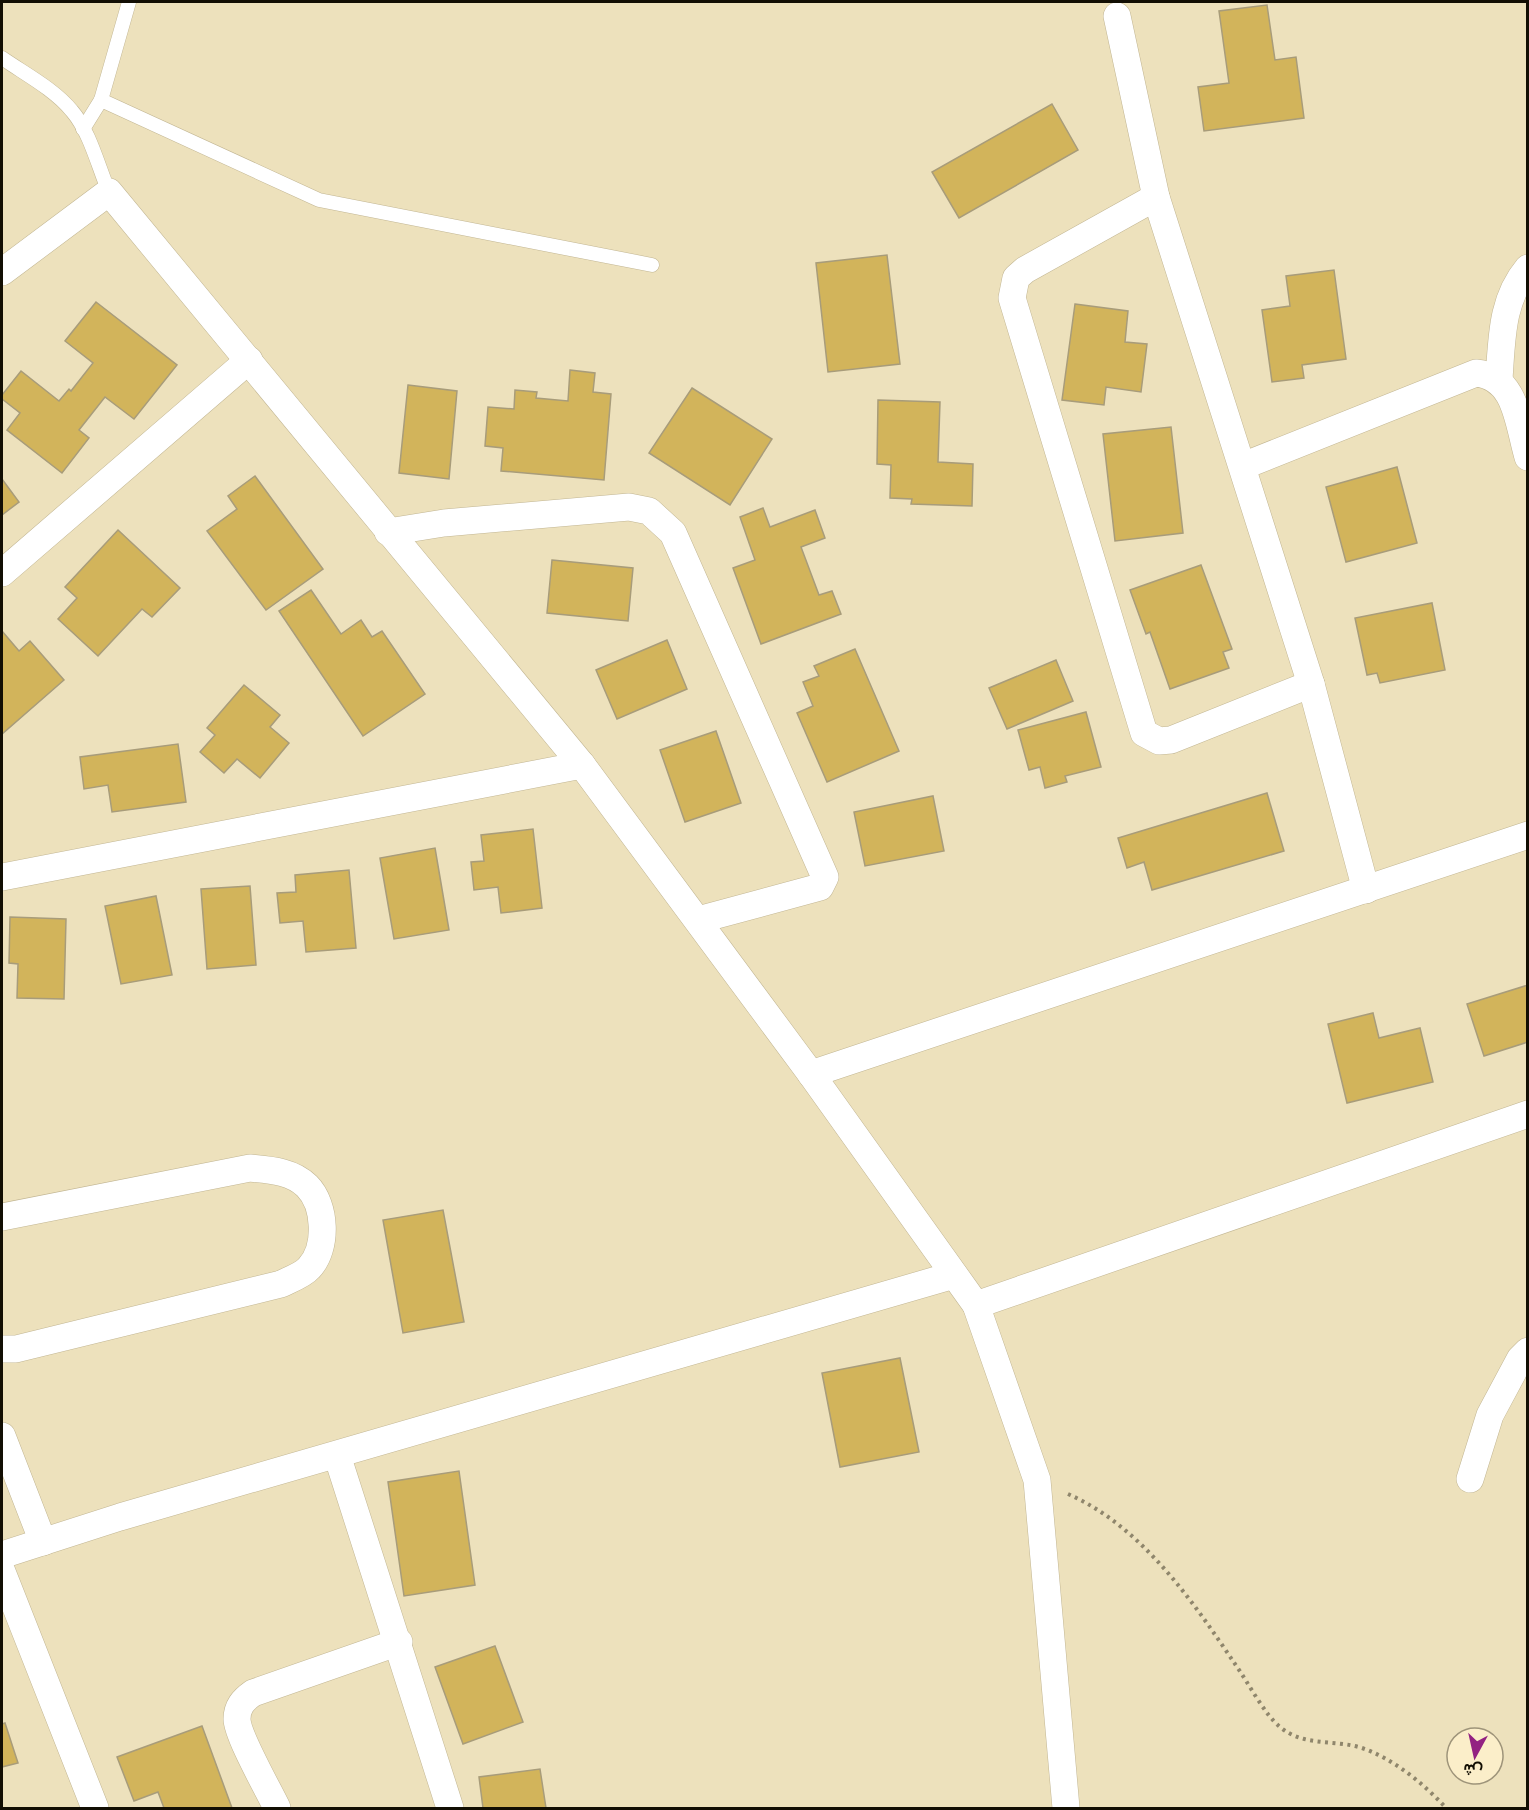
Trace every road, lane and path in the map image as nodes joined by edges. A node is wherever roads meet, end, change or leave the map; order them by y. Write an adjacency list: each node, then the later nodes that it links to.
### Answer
1 (129, 2): 4 (lane)
2 (1117, 16): 7 (street)
3 (2, 58): 5 (lane)
4 (101, 100): 5 (lane); 8 (lane)
5 (83, 129): 6 (lane)
6 (109, 192): 10 (street); 11 (street)
7 (1156, 197): 14 (street); 17 (street)
8 (652, 265)
9 (1527, 268): 12 (street)
10 (2, 272)
11 (249, 360): 15 (street); 16 (street)
12 (1499, 379): 13 (street); 14 (street)
13 (1527, 457)
14 (1243, 466): 17 (street)
15 (388, 532): 18 (street); 22 (street)
16 (2, 573)
17 (1311, 684): 21 (street)
18 (582, 765): 20 (street); 22 (street)
19 (1527, 835): 21 (street)
20 (2, 878)
21 (1366, 890): 23 (street)
22 (698, 920): 23 (street)
23 (811, 1074): 26 (street)
24 (1527, 1114): 27 (street)
25 (2, 1217): 28 (street)
26 (954, 1275): 27 (street); 31 (street)
27 (976, 1305): 33 (street)
28 (2, 1349)
29 (1527, 1352): 32 (street)
30 (2, 1436): 34 (street)
31 (337, 1455): 34 (street); 37 (street)
32 (1470, 1479)
33 (1037, 1480): 38 (path); 42 (street)
34 (43, 1542): 35 (street)
35 (2, 1555)
36 (2, 1572): 39 (street)
37 (399, 1642): 40 (street); 41 (street)
38 (1444, 1807)
39 (95, 1809)
40 (277, 1809)
41 (450, 1809)
42 (1066, 1809)

